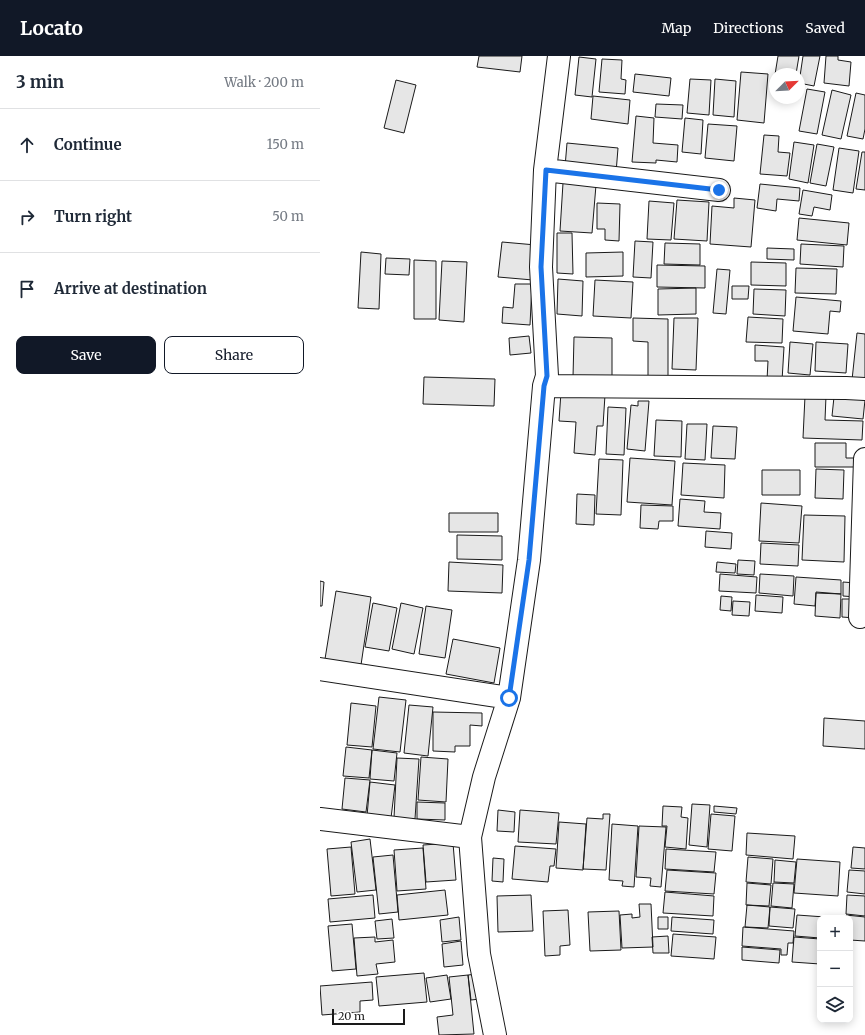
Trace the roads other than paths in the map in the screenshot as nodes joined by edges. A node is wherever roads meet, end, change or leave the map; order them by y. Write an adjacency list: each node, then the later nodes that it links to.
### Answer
1 (559, 56): 2 (street)
2 (546, 170): 3 (street); 4 (street)
3 (719, 190)
4 (544, 386): 5 (street); 9 (street)
5 (865, 390)
6 (865, 459): 7 (street)
7 (860, 618)
8 (320, 669): 9 (street)
9 (509, 698): 11 (street)
10 (320, 819): 11 (street)
11 (470, 837): 12 (street)
12 (495, 1035)

